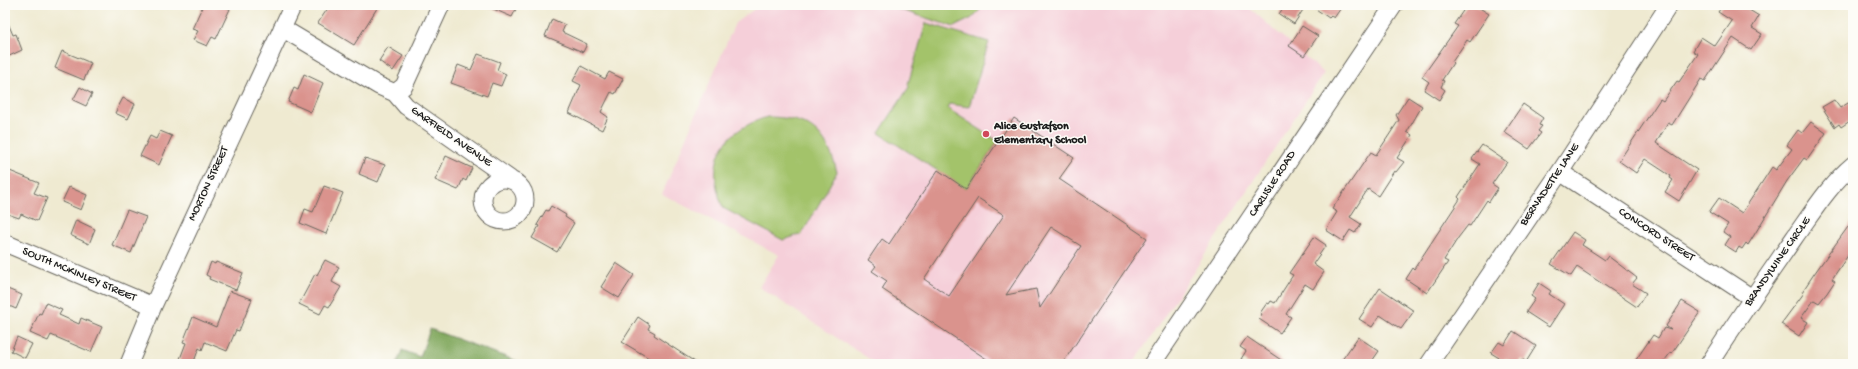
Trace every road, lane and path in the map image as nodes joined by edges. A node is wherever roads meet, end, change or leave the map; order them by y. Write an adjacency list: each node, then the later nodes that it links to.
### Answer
1 (293, 5): 5 (street, MORTON STREET)
2 (441, 5): 6 (street)
3 (1394, 5): 14 (street, CARLISLE ROAD)
4 (1669, 5): 8 (street, BERNADETTE LANE)
5 (282, 28): 6 (street, GARFIELD AVENUE); 12 (street, MORTON STREET)
6 (395, 93): 9 (street, GARFIELD AVENUE)
7 (1853, 165): 11 (street, BRANDYWINE CIRCLE)
8 (1560, 172): 11 (street, CONCORD STREET); 15 (street, BERNADETTE LANE)
9 (510, 179)
10 (5, 243): 12 (street, SOUTH MCKINLEY STREET)
11 (1752, 298): 16 (street, BRANDYWINE CIRCLE)
12 (153, 306): 13 (street, MORTON STREET)
13 (129, 364)
14 (1152, 364)
15 (1429, 364)
16 (1709, 364)

